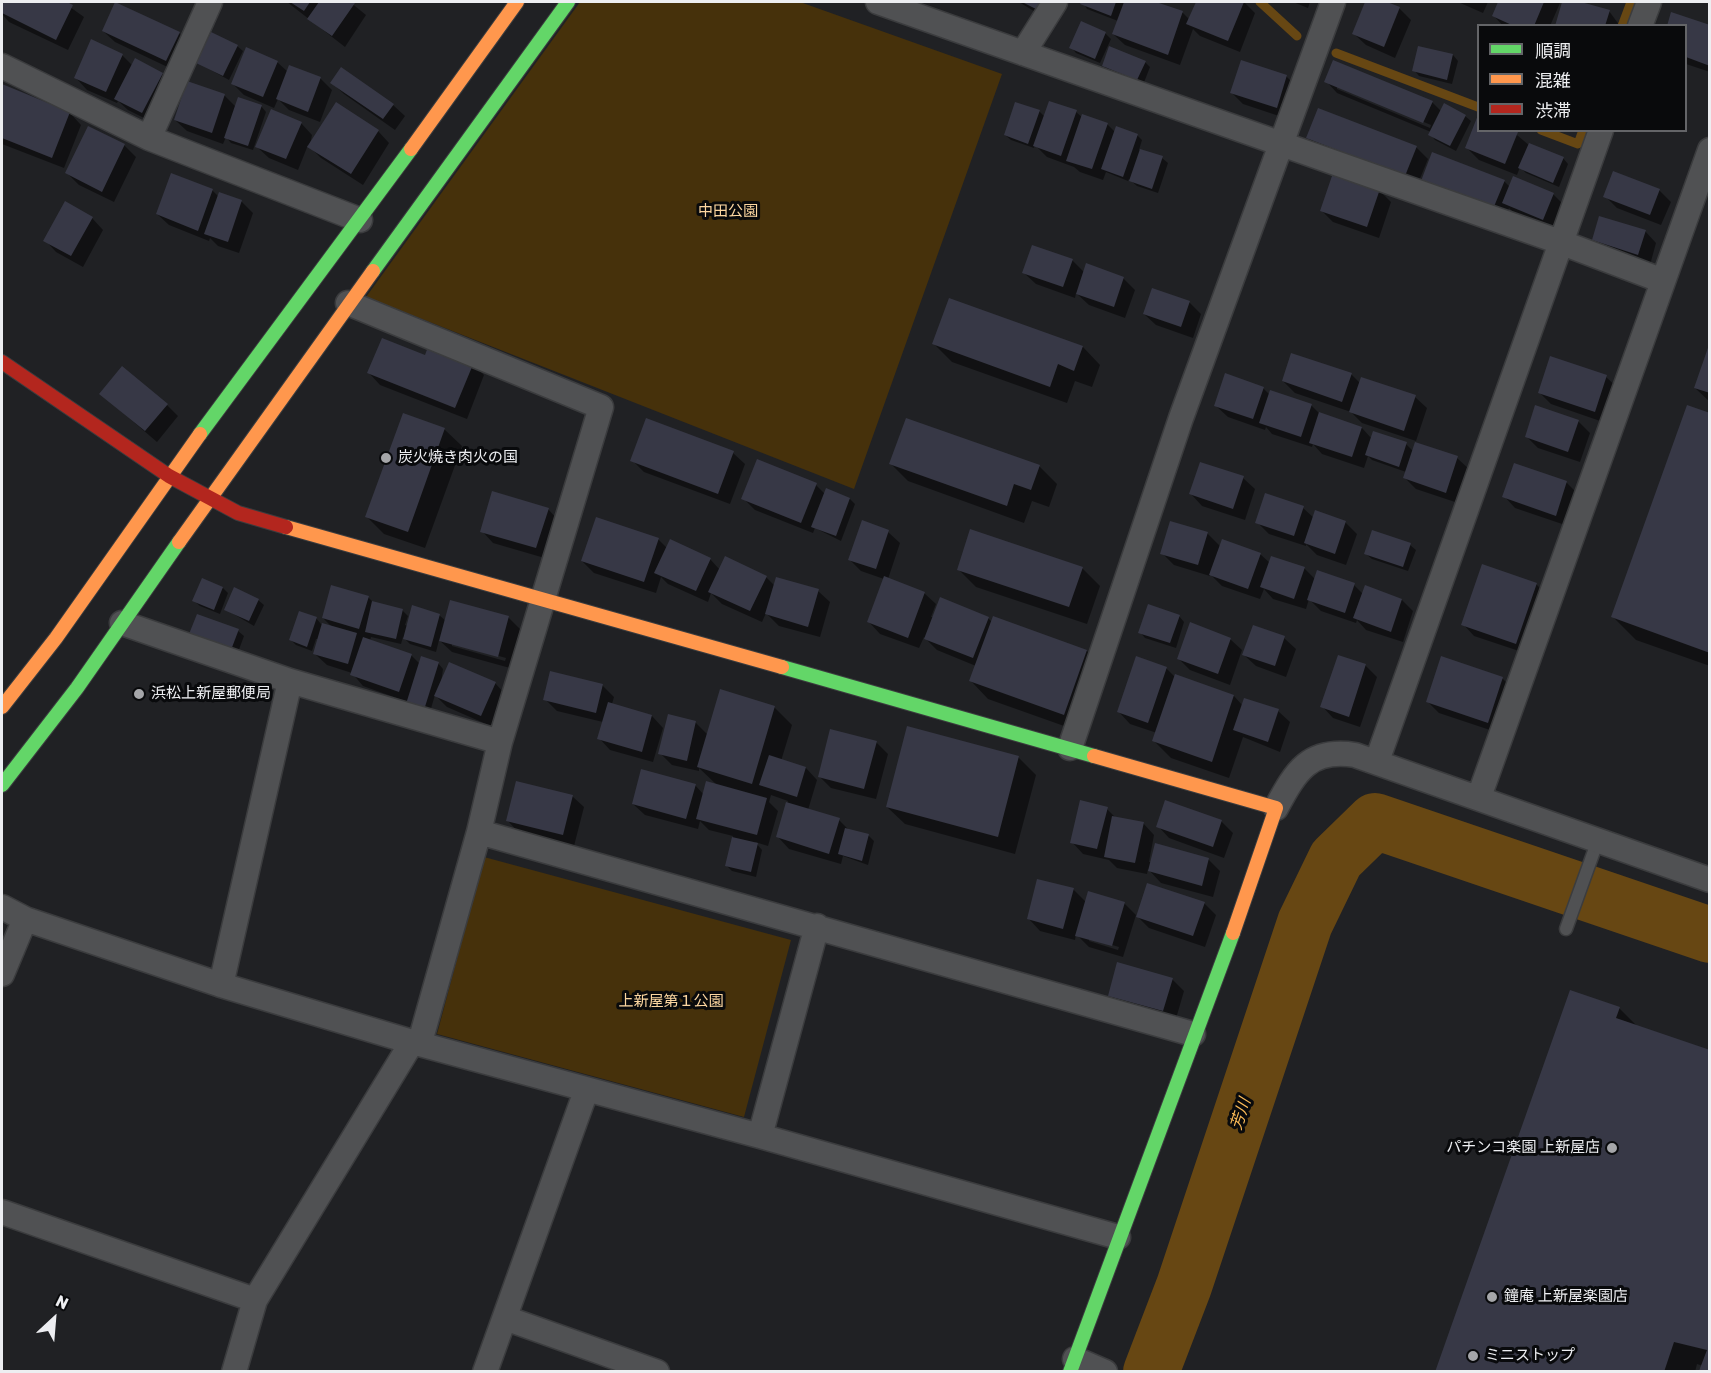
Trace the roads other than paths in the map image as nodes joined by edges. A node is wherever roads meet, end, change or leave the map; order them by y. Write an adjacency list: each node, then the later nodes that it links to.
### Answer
1 (210, 2): 12 (street)
2 (517, 2): 15 (street)
3 (568, 2): 18 (street)
4 (878, 2): 9 (street)
5 (1054, 2): 9 (street)
6 (1334, 2): 13 (street)
7 (1649, 2): 8 (street)
8 (1641, 24)
9 (1023, 53): 13 (street)
10 (2, 66): 12 (street)
11 (1600, 132): 16 (street)
12 (148, 138): 15 (street)
13 (1283, 145): 16 (street); 27 (street)
14 (1710, 150): 17 (street)
15 (360, 220): 20 (street)
16 (1560, 242): 17 (street); 28 (street)
17 (1663, 281): 30 (street)
18 (348, 303): 21 (street); 22 (street)
19 (2, 362): 20 (street)
20 (169, 476): 21 (street); 25 (street)
21 (209, 498): 22 (street); 23 (street)
22 (541, 600): 26 (street); 27 (street)
23 (123, 623): 24 (street); 29 (street)
24 (290, 681): 26 (street); 40 (street)
25 (2, 707)
26 (500, 742): 32 (street)
27 (1070, 748): 31 (street)
28 (1377, 761): 30 (street); 31 (street)
29 (2, 785)
30 (1479, 797): 33 (street)
31 (1276, 808): 41 (street)
32 (479, 832): 37 (street); 42 (street)
33 (1595, 849): 34 (street); 38 (lane)
34 (1710, 880)
35 (2, 907): 36 (street)
36 (25, 919): 39 (street); 40 (street)
37 (817, 926): 41 (street); 44 (street)
38 (1566, 928)
39 (2, 974)
40 (221, 985): 42 (street)
41 (1193, 1034): 46 (street)
42 (416, 1042): 43 (street); 47 (street)
43 (586, 1091): 44 (street); 48 (street)
44 (760, 1136): 46 (street)
45 (2, 1212): 47 (street)
46 (1118, 1237): 49 (street)
47 (255, 1300): 50 (street)
48 (504, 1318): 51 (street); 52 (street)
49 (1086, 1367)
50 (234, 1371)
51 (485, 1371)
52 (657, 1371)

